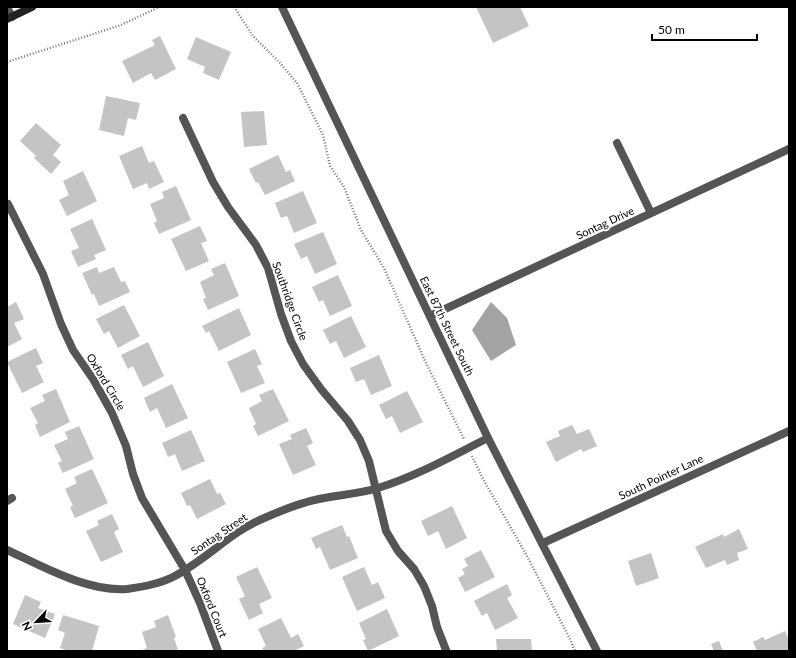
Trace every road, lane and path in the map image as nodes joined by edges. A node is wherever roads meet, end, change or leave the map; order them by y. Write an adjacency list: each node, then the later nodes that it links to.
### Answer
1 (7, 7): 6 (street)
2 (159, 7): 7 (path)
3 (234, 7): 16 (path)
4 (282, 7): 13 (street, East 87th Street South)
5 (29, 8): 6 (main road)
6 (9, 18)
7 (7, 62)
8 (183, 118): 17 (street, Southridge Circle)
9 (617, 143): 12 (street)
10 (789, 149): 12 (street, Sontag Drive)
11 (8, 204): 20 (street, Oxford Circle)
12 (651, 213): 13 (street, Sontag Drive)
13 (430, 316): 15 (street, East 87th Street South)
14 (789, 431): 18 (street, South Pointer Lane)
15 (488, 438): 16 (street, Sontag Street); 18 (street, East 87th Street South)
16 (468, 448): 17 (street, Sontag Street); 23 (path)
17 (377, 489): 20 (street, Sontag Street); 21 (street, Southridge Circle)
18 (543, 543): 24 (street, East 87th Street South)
19 (7, 550): 20 (street, Sontag Street)
20 (185, 570): 22 (street, Oxford Court)
21 (446, 650)
22 (218, 651)
23 (575, 651)
24 (597, 651)

